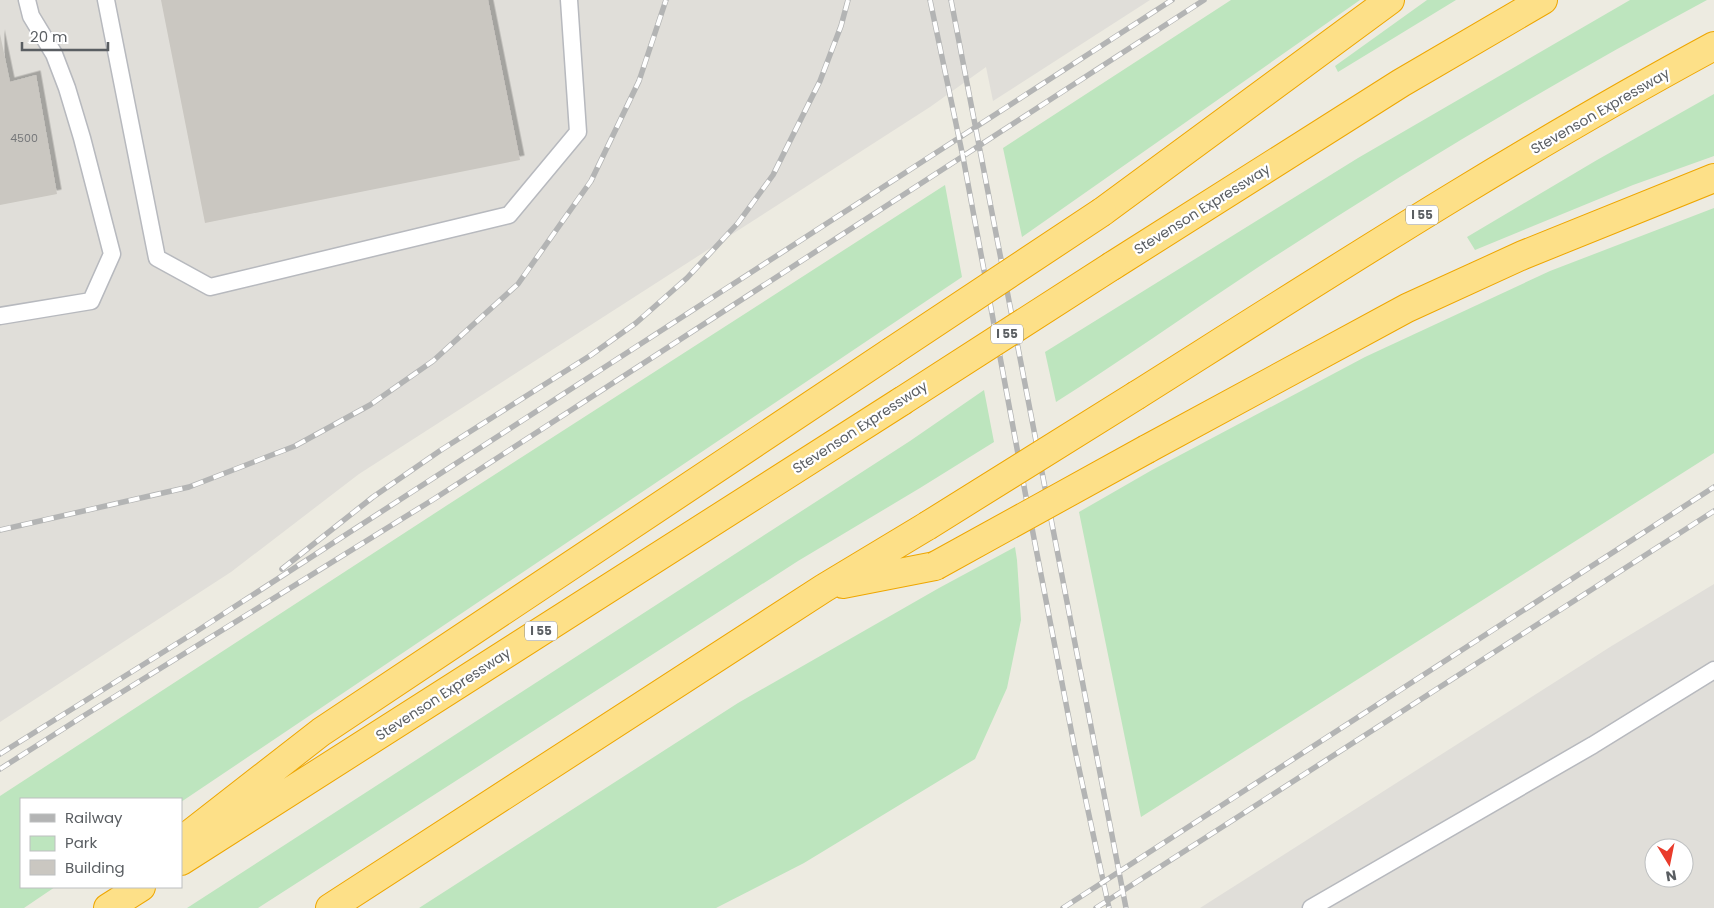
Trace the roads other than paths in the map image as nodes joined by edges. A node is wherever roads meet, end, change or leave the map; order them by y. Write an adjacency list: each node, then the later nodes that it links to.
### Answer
1 (27, 0): 8 (lane)
2 (106, 0): 3 (lane)
3 (569, 0)
4 (1390, 0): 11 (highway, bridge)
5 (1543, 0): 12 (highway, Stevenson Expressway / I 55, bridge)
6 (1714, 46): 9 (highway, Stevenson Expressway / I 55, bridge)
7 (1714, 178): 9 (highway, bridge)
8 (0, 316)
9 (824, 588): 17 (highway, I 55)
10 (1714, 670): 18 (lane)
11 (182, 840)
12 (182, 860)
13 (122, 888): 15 (highway)
14 (139, 888): 16 (highway)
15 (96, 908)
16 (108, 908)
17 (330, 908)
18 (1311, 908)

